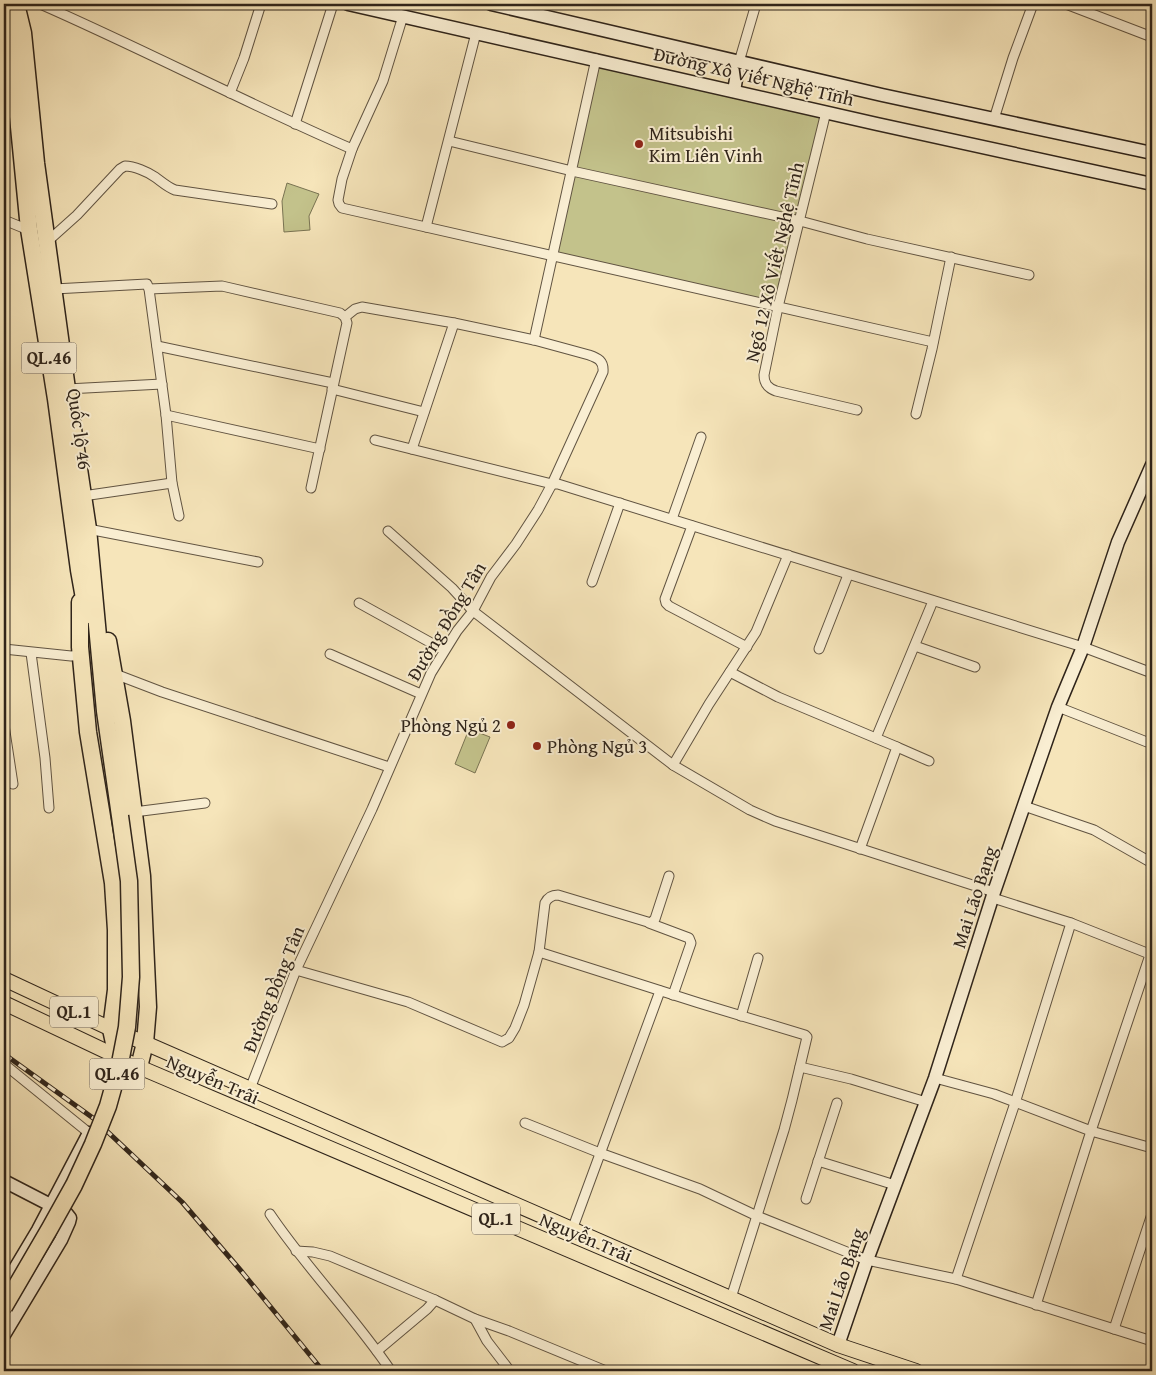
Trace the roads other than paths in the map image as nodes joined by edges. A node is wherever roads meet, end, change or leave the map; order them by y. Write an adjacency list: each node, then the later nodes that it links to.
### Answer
1 (7, 4): 13 (highway, Quốc lộ 46 / QL.46)
2 (16, 4): 33 (highway, Quốc lộ 46 / QL.46)
3 (40, 4): 19 (street)
4 (261, 4): 19 (street)
5 (333, 4): 22 (street)
6 (349, 4): 12 (main road, Đường Xô Viết Nghệ Tĩnh)
7 (491, 4): 17 (main road, Đường Xô Viết Nghệ Tĩnh)
8 (756, 4): 17 (street)
9 (1033, 4): 21 (street)
10 (1066, 4): 15 (street)
11 (4, 13): 13 (highway)
12 (403, 16): 14 (main road, Đường Xô Viết Nghệ Tĩnh); 24 (street)
13 (10, 33): 32 (highway, Quốc lộ 46 / QL.46)
14 (476, 33): 16 (main road, Đường Xô Viết Nghệ Tĩnh); 23 (street)
15 (1152, 37)
16 (596, 59): 18 (main road, Đường Xô Viết Nghệ Tĩnh); 26 (street)
17 (739, 62): 18 (main road); 21 (main road, Đường Xô Viết Nghệ Tĩnh)
18 (734, 91): 20 (main road, Đường Xô Viết Nghệ Tĩnh)
19 (230, 93): 22 (street)
20 (826, 112): 27 (main road, Đường Xô Viết Nghệ Tĩnh); 30 (street, Ngõ 12 Xô Viết Nghệ Tĩnh)
21 (994, 119): 25 (main road, Đường Xô Viết Nghệ Tĩnh)
22 (295, 124): 24 (street)
23 (449, 141): 26 (street); 31 (street)
24 (352, 148): 31 (street)
25 (1152, 153)
26 (572, 172): 30 (street); 34 (street)
27 (1152, 184)
28 (272, 204): 33 (street)
29 (4, 220): 32 (street)
30 (800, 221): 35 (street); 39 (street, Ngõ 12 Xô Viết Nghệ Tĩnh)
31 (426, 227): 34 (street)
32 (29, 230): 33 (street); 60 (highway, Quốc lộ 46 / QL.46)
33 (48, 241): 37 (highway, Quốc lộ 46 / QL.46)
34 (553, 255): 39 (street); 42 (street)
35 (951, 258): 36 (street); 43 (street)
36 (1029, 275)
37 (54, 289): 38 (street); 47 (highway, Quốc lộ 46 / QL.46)
38 (149, 289): 40 (street); 44 (street)
39 (778, 307): 43 (street); 48 (street, Ngõ 12 Xô Viết Nghệ Tĩnh)
40 (345, 317): 41 (street); 46 (street)
41 (454, 323): 42 (street); 49 (street)
42 (534, 340): 58 (street, Đường Đồng Tân)
43 (934, 342): 50 (street)
44 (157, 346): 45 (street); 46 (street)
45 (162, 384): 47 (street); 51 (street)
46 (333, 386): 49 (street); 54 (street)
47 (67, 389): 60 (highway, Quốc lộ 46 / QL.46)
48 (857, 410)
49 (424, 412): 55 (street)
50 (916, 414)
51 (166, 415): 54 (street); 57 (street)
52 (701, 437): 63 (street)
53 (375, 440): 55 (street)
54 (320, 449): 59 (street)
55 (412, 449): 58 (street)
56 (1152, 464): 78 (main road, Mai Lão Bạng)
57 (172, 483): 60 (street); 62 (street)
58 (552, 484): 61 (street); 75 (street, Đường Đồng Tân)
59 (312, 488)
60 (77, 498): 65 (highway, Quốc lộ 46 / QL.46); 69 (highway, Quốc lộ 46 / QL.46)
61 (620, 503): 63 (street); 72 (street)
62 (179, 516)
63 (672, 519): 64 (street)
64 (692, 526): 67 (street); 77 (street)
65 (88, 529): 68 (street); 71 (highway, Quốc lộ 46 / QL.46)
66 (388, 531): 75 (street)
67 (788, 555): 70 (street); 77 (street)
68 (258, 562)
69 (79, 570): 84 (highway); 91 (highway, Quốc lộ 46 / QL.46)
70 (848, 575): 73 (street); 80 (street)
71 (93, 578): 88 (highway); 91 (highway, Quốc lộ 46 / QL.46)
72 (592, 582)
73 (934, 601): 76 (street); 78 (street)
74 (359, 603): 81 (street)
75 (473, 611): 81 (street, Đường Đồng Tân); 97 (street)
76 (915, 646): 85 (street); 93 (street)
77 (747, 647): 86 (street)
78 (1083, 647): 87 (street); 90 (main road, Mai Lão Bạng)
79 (4, 649): 82 (street)
80 (819, 649)
81 (444, 650): 89 (street, Đường Đồng Tân)
82 (31, 653): 84 (street); 102 (street)
83 (330, 654): 89 (street)
84 (81, 655): 119 (highway)
85 (975, 666)
86 (730, 672): 93 (street); 97 (street)
87 (1152, 672)
88 (115, 674): 98 (street); 103 (highway)
89 (421, 694): 98 (street, Đường Đồng Tân)
90 (1058, 707): 94 (street); 101 (main road, Mai Lão Bạng)
91 (105, 711): 103 (highway, Quốc lộ 46 / QL.46)
92 (4, 725): 99 (street)
93 (876, 738): 95 (street)
94 (1152, 744)
95 (897, 747): 96 (street); 104 (street)
96 (929, 761)
97 (673, 765): 104 (street)
98 (389, 767): 113 (street, Đường Đồng Tân)
99 (13, 784)
100 (205, 803): 103 (street)
101 (1024, 806): 105 (street); 107 (main road, Mai Lão Bạng)
102 (50, 808)
103 (127, 814): 120 (highway); 153 (highway, QL.46, bridge)
104 (860, 849): 107 (street)
105 (1152, 863)
106 (669, 876): 108 (street)
107 (993, 895): 109 (street); 125 (main road, Mai Lão Bạng)
108 (649, 923): 110 (street); 116 (street)
109 (1071, 923): 111 (street); 129 (street)
110 (539, 952): 113 (street); 115 (street)
111 (1151, 955): 131 (street)
112 (758, 958): 118 (street)
113 (296, 970): 126 (street, Đường Đồng Tân)
114 (4, 979): 119 (main road, QL.1)
115 (660, 991): 116 (street); 134 (street)
116 (673, 995): 118 (street)
117 (4, 1003): 121 (main road, QL.1)
118 (740, 1016): 124 (street)
119 (111, 1029): 120 (main road, QL.1); 121 (highway)
120 (145, 1042): 123 (highway); 126 (main road, Nguyễn Trãi / QL.1)
121 (117, 1057): 123 (main road, QL.1)
122 (4, 1064): 132 (street)
123 (139, 1067): 163 (main road, Nguyễn Trãi / QL.1)
124 (800, 1067): 127 (street); 142 (street)
125 (935, 1078): 127 (main road, Mai Lão Bạng); 129 (street)
126 (250, 1089): 143 (main road, Nguyễn Trãi / QL.1)
127 (926, 1102): 137 (main road, Mai Lão Bạng)
128 (836, 1103): 135 (street)
129 (1014, 1103): 131 (street); 147 (street)
130 (525, 1123): 134 (street)
131 (1091, 1131): 133 (street); 152 (street)
132 (89, 1133): 139 (main road)
133 (1152, 1148)
134 (600, 1153): 142 (street); 143 (street)
135 (818, 1161): 137 (street); 138 (street)
136 (4, 1181): 139 (main road)
137 (895, 1185): 145 (main road, Mai Lão Bạng)
138 (806, 1198)
139 (52, 1205): 146 (main road); 148 (main road)
140 (270, 1214): 144 (street)
141 (1152, 1214): 155 (street)
142 (758, 1216): 145 (street); 150 (street)
143 (572, 1230): 150 (main road, Nguyễn Trãi / QL.1)
144 (296, 1251): 151 (street); 159 (street)
145 (867, 1260): 147 (street); 158 (main road, Mai Lão Bạng)
146 (16, 1267): 148 (main road); 149 (main road)
147 (956, 1279): 152 (street)
148 (37, 1280): 156 (main road)
149 (4, 1287)
150 (731, 1298): 158 (main road, Nguyễn Trãi / QL.1)
151 (435, 1300): 154 (street); 159 (street)
152 (1036, 1305): 155 (street)
153 (4, 1307)
154 (475, 1319): 161 (street); 162 (street)
155 (1114, 1329): 157 (street)
156 (4, 1336)
157 (1152, 1341)
158 (838, 1345): 163 (main road); 164 (main road, QL.1)
159 (377, 1351): 160 (street)
160 (391, 1371)
161 (510, 1371)
162 (606, 1371)
163 (853, 1371)
164 (916, 1371)

